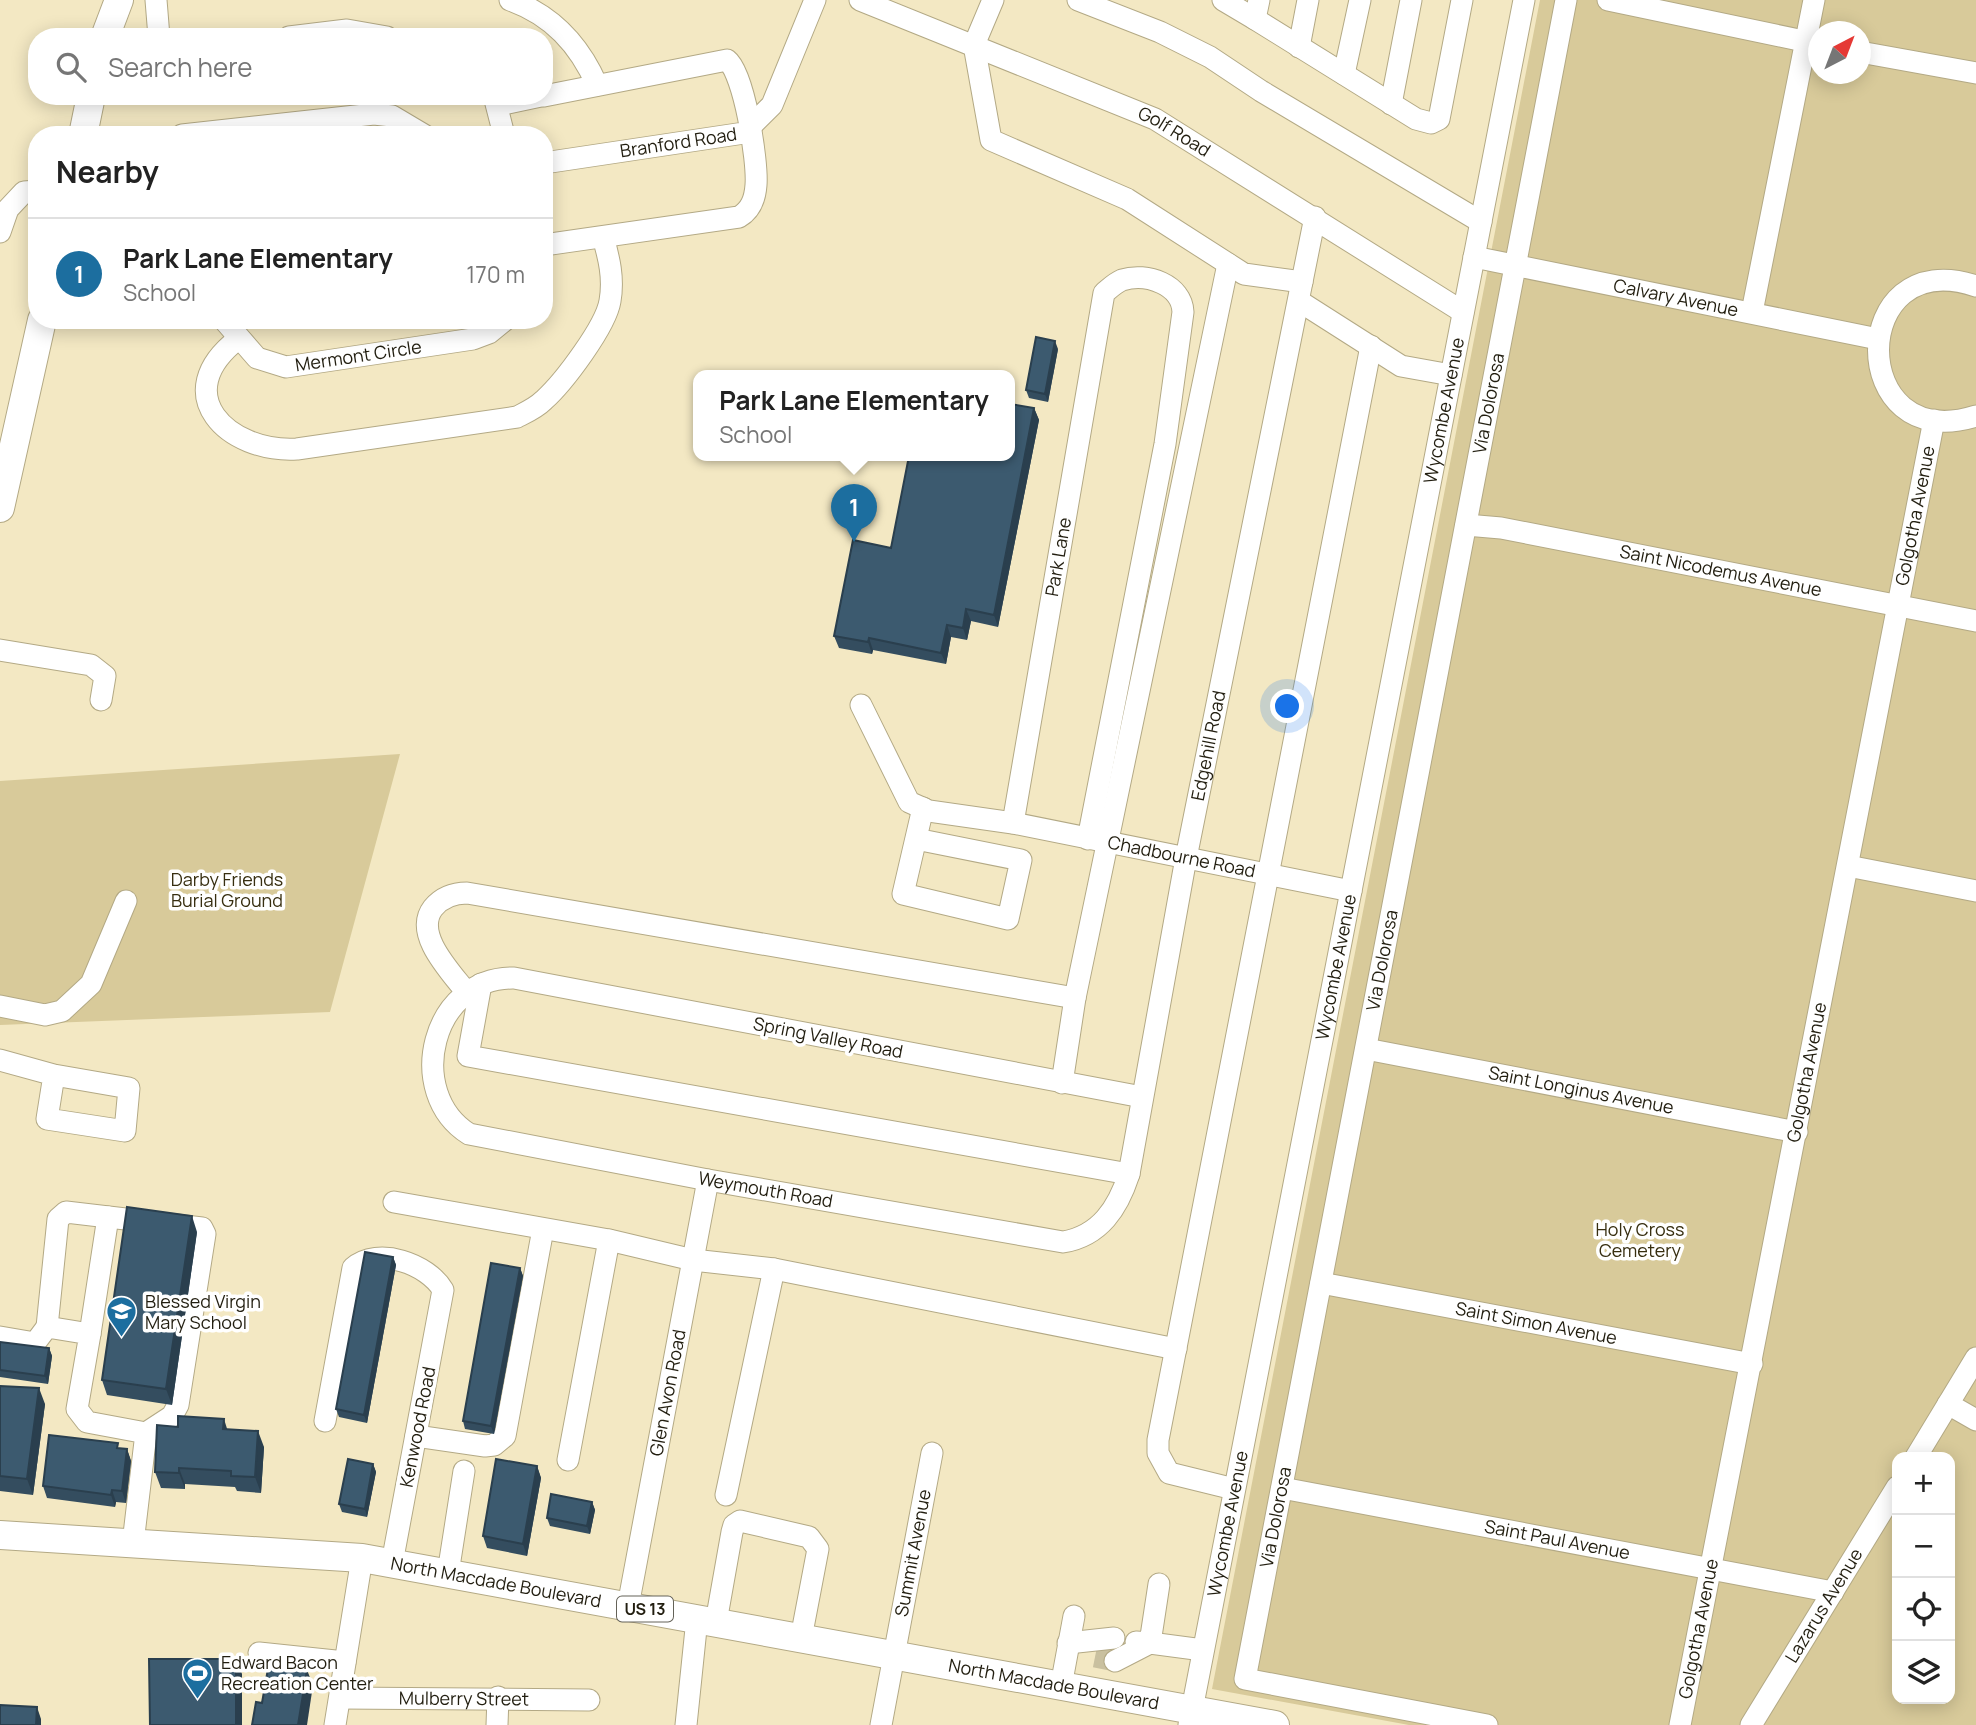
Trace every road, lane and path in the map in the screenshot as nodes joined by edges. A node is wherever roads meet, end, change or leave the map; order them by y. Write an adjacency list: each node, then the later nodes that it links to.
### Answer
1 (119, 0): 19 (main road)
2 (156, 0): 20 (street)
3 (510, 0): 28 (street)
4 (815, 0): 37 (street, Branford Road)
5 (859, 0): 22 (street, Golf Road)
6 (993, 0): 22 (street)
7 (1078, 0): 40 (street)
8 (1223, 0): 17 (street)
9 (1308, 0): 23 (street)
10 (1360, 0): 27 (street)
11 (1410, 0): 30 (street)
12 (1462, 0): 30 (street)
13 (1524, 0): 40 (street, Wycombe Avenue)
14 (1566, 0): 47 (street, Via Dolorosa)
15 (1608, 0): 21 (street)
16 (1814, 0): 18 (street)
17 (1257, 10): 23 (street)
18 (1813, 21)
19 (108, 28)
20 (158, 28)
21 (1808, 42)
22 (974, 45): 41 (street, Golf Road); 46 (street)
23 (1299, 47): 27 (street)
24 (1871, 54): 26 (street)
25 (1808, 61): 51 (street)
26 (1976, 73)
27 (1344, 74): 30 (street)
28 (597, 85): 29 (street); 37 (street)
29 (553, 94)
30 (1391, 104)
31 (89, 105): 33 (main road)
32 (497, 105): 36 (street)
33 (85, 126)
34 (264, 126): 35 (street)
35 (409, 126)
36 (501, 126)
37 (749, 130): 38 (street, Branford Road); 43 (street)
38 (553, 162)
39 (28, 192): 42 (street)
40 (1482, 216): 45 (street, Wycombe Avenue)
41 (1315, 217): 49 (street, Edgehill Road); 50 (street, Golf Road)
42 (0, 232)
43 (603, 237): 44 (street); 56 (street)
44 (553, 244)
45 (1474, 257): 47 (street, Calvary Avenue); 50 (street, Wycombe Avenue)
46 (1228, 264): 49 (street); 74 (street)
47 (1516, 264): 51 (street, Calvary Avenue); 63 (street, Via Dolorosa)
48 (1976, 286): 55 (street)
49 (1300, 291): 57 (street); 76 (street, Edgehill Road)
50 (1463, 312): 58 (street, Wycombe Avenue)
51 (1752, 312): 55 (street, Calvary Avenue)
52 (39, 329): 61 (main road)
53 (230, 329): 56 (street, Mermont Circle)
54 (495, 329): 56 (street, Mermont Circle)
55 (1878, 339): 60 (street)
56 (238, 340)
57 (1371, 346): 58 (street); 78 (street)
58 (1451, 375): 79 (street, Wycombe Avenue)
59 (1976, 416): 60 (street)
60 (1934, 421): 64 (street, Golgotha Avenue)
61 (8, 435): 62 (main road)
62 (0, 508)
63 (1466, 525): 64 (street, Saint Nicodemus Avenue); 85 (street, Via Dolorosa)
64 (1898, 606): 65 (street, Saint Nicodemus Avenue); 77 (street, Golgotha Avenue)
65 (1976, 621)
66 (0, 650): 67 (street)
67 (101, 700)
68 (861, 705): 69 (street)
69 (923, 808): 70 (street, Chadbourne Road); 72 (street)
70 (972, 817): 71 (street, Chadbourne Road); 75 (street)
71 (1013, 823): 73 (street, Chadbourne Road); 73 (street, Park Lane)
72 (916, 839): 75 (street); 75 (street)
73 (1087, 839): 74 (street, Chadbourne Road)
74 (1109, 843): 76 (street, Chadbourne Road); 83 (street)
75 (966, 849)
76 (1186, 858): 78 (street, Chadbourne Road); 89 (street, Edgehill Road)
77 (1848, 866): 80 (street); 90 (street, Golgotha Avenue)
78 (1266, 875): 79 (street, Chadbourne Road); 104 (street)
79 (1351, 891): 117 (street, Wycombe Avenue)
80 (1976, 891)
81 (126, 901): 84 (street)
82 (474, 988): 83 (street); 88 (street, Spring Valley Road); 91 (street); 92 (street, Weymouth Road)
83 (1075, 998): 88 (street)
84 (0, 1006)
85 (1366, 1049): 90 (street, Saint Longinus Avenue); 100 (street, Via Dolorosa)
86 (0, 1060): 87 (street)
87 (54, 1075)
88 (1062, 1083): 89 (street, Spring Valley Road)
89 (1142, 1097): 91 (street, Edgehill Road)
90 (1797, 1132): 106 (street, Golgotha Avenue)
91 (1129, 1174): 97 (street, Edgehill Road)
92 (708, 1180): 97 (street, Weymouth Road); 98 (street, Glen Avon Road)
93 (394, 1202): 95 (street)
94 (108, 1217): 101 (street); 102 (street); 110 (street)
95 (543, 1229): 96 (street); 111 (street)
96 (609, 1240): 98 (street); 114 (street)
97 (1063, 1242)
98 (693, 1260): 99 (street); 128 (street, Glen Avon Road)
99 (774, 1269): 104 (street); 118 (street)
100 (1321, 1283): 106 (street, Saint Simon Avenue); 116 (street, Via Dolorosa)
101 (47, 1327): 102 (street); 103 (street)
102 (90, 1334): 110 (street)
103 (0, 1338)
104 (1176, 1349): 117 (street)
105 (1976, 1358): 107 (street)
106 (1752, 1364): 124 (street, Golgotha Avenue)
107 (1948, 1404): 108 (street); 112 (street)
108 (1976, 1420)
109 (325, 1421): 111 (street, Kenwood Road)
110 (146, 1433): 121 (street)
111 (416, 1436): 123 (street, Kenwood Road)
112 (1919, 1452)
113 (932, 1453): 136 (street, Summit Avenue)
114 (568, 1460)
115 (464, 1471): 125 (street)
116 (1282, 1488): 124 (street, Saint Paul Avenue); 148 (street, Via Dolorosa)
117 (1234, 1489): 134 (street, Wycombe Avenue)
118 (726, 1495)
119 (1892, 1495): 127 (street, Lazarus Avenue)
120 (0, 1535): 121 (main road, North Macdade Boulevard / US 13)
121 (133, 1543): 122 (main road, North Macdade Boulevard / US 13)
122 (362, 1558): 123 (main road, North Macdade Boulevard / US 13); 137 (street)
123 (392, 1563): 125 (main road, North Macdade Boulevard / US 13)
124 (1710, 1569): 127 (street, Saint Paul Avenue); 149 (street, Golgotha Avenue)
125 (448, 1573): 128 (main road, North Macdade Boulevard / US 13)
126 (1158, 1584): 132 (street)
127 (1833, 1592): 150 (street, Lazarus Avenue)
128 (628, 1606): 130 (main road, North Macdade Boulevard / US 13)
129 (1074, 1616): 133 (street)
130 (706, 1621): 131 (main road, North Macdade Boulevard / US 13); 131 (street); 145 (street)
131 (802, 1638): 136 (main road, North Macdade Boulevard / US 13)
132 (1133, 1641): 133 (street); 133 (street); 134 (street)
133 (1068, 1643): 138 (street)
134 (1203, 1650): 142 (street, Wycombe Avenue)
135 (259, 1653): 137 (street)
136 (894, 1655): 138 (main road, North Macdade Boulevard / US 13); 146 (street, Summit Avenue)
137 (345, 1662): 140 (street)
138 (1061, 1686): 142 (main road, North Macdade Boulevard / US 13)
139 (498, 1697): 140 (street, Mulberry Street); 141 (street, Mulberry Street); 144 (street)
140 (340, 1698): 143 (street)
141 (589, 1700)
142 (1190, 1717): 147 (main road, North Macdade Boulevard / US 13)
143 (335, 1725)
144 (497, 1725)
145 (686, 1725)
146 (881, 1725)
147 (1275, 1725)
148 (1487, 1725)
149 (1680, 1725)
150 (1751, 1725)

